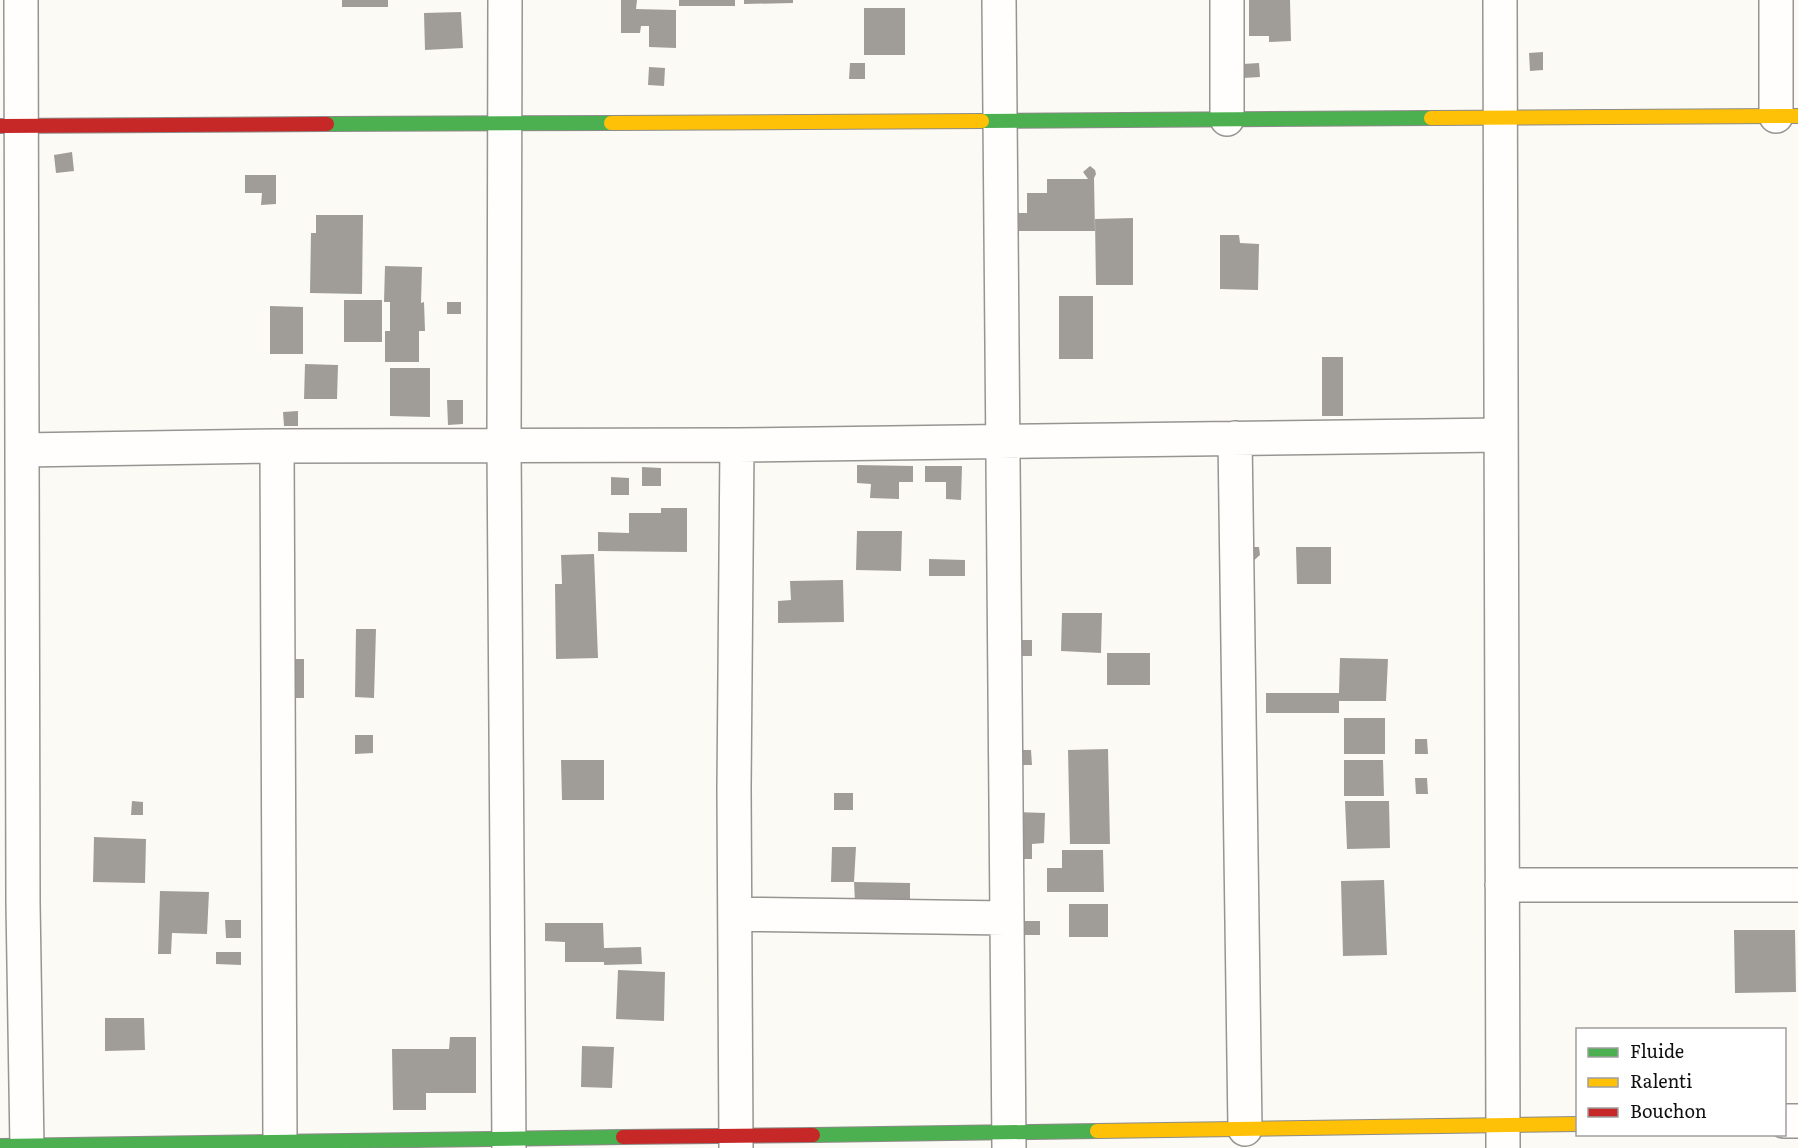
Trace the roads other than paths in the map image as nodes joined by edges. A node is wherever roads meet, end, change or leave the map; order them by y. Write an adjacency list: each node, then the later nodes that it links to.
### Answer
1 (21, 0): 12 (street)
2 (505, 0): 11 (street)
3 (999, 0): 10 (street)
4 (1227, 0): 9 (street)
5 (1500, 0): 8 (street)
6 (1776, 0): 7 (street)
7 (1787, 116): 8 (street)
8 (1500, 118): 9 (street); 13 (street)
9 (1227, 119): 10 (street)
10 (1000, 120): 11 (street); 15 (street)
11 (505, 123): 12 (street); 18 (street)
12 (10, 126): 19 (street)
13 (1501, 435): 14 (street); 20 (street)
14 (1235, 438): 15 (street); 26 (street)
15 (1005, 441): 16 (street); 24 (street)
16 (737, 445): 18 (street); 23 (street)
17 (277, 446): 18 (street); 19 (street); 29 (street)
18 (504, 446): 31 (street)
19 (22, 450): 22 (street)
20 (1502, 885): 21 (street); 27 (street)
21 (1798, 885)
22 (11, 903): 32 (street)
23 (735, 914): 24 (street); 30 (street)
24 (1006, 918): 28 (street)
25 (1576, 1124): 27 (street)
26 (1245, 1129): 27 (street); 28 (street)
27 (1502, 1137)
28 (1009, 1140): 30 (street)
29 (280, 1142): 31 (street); 32 (street)
30 (736, 1142): 31 (street)
31 (509, 1144)
32 (18, 1147)

